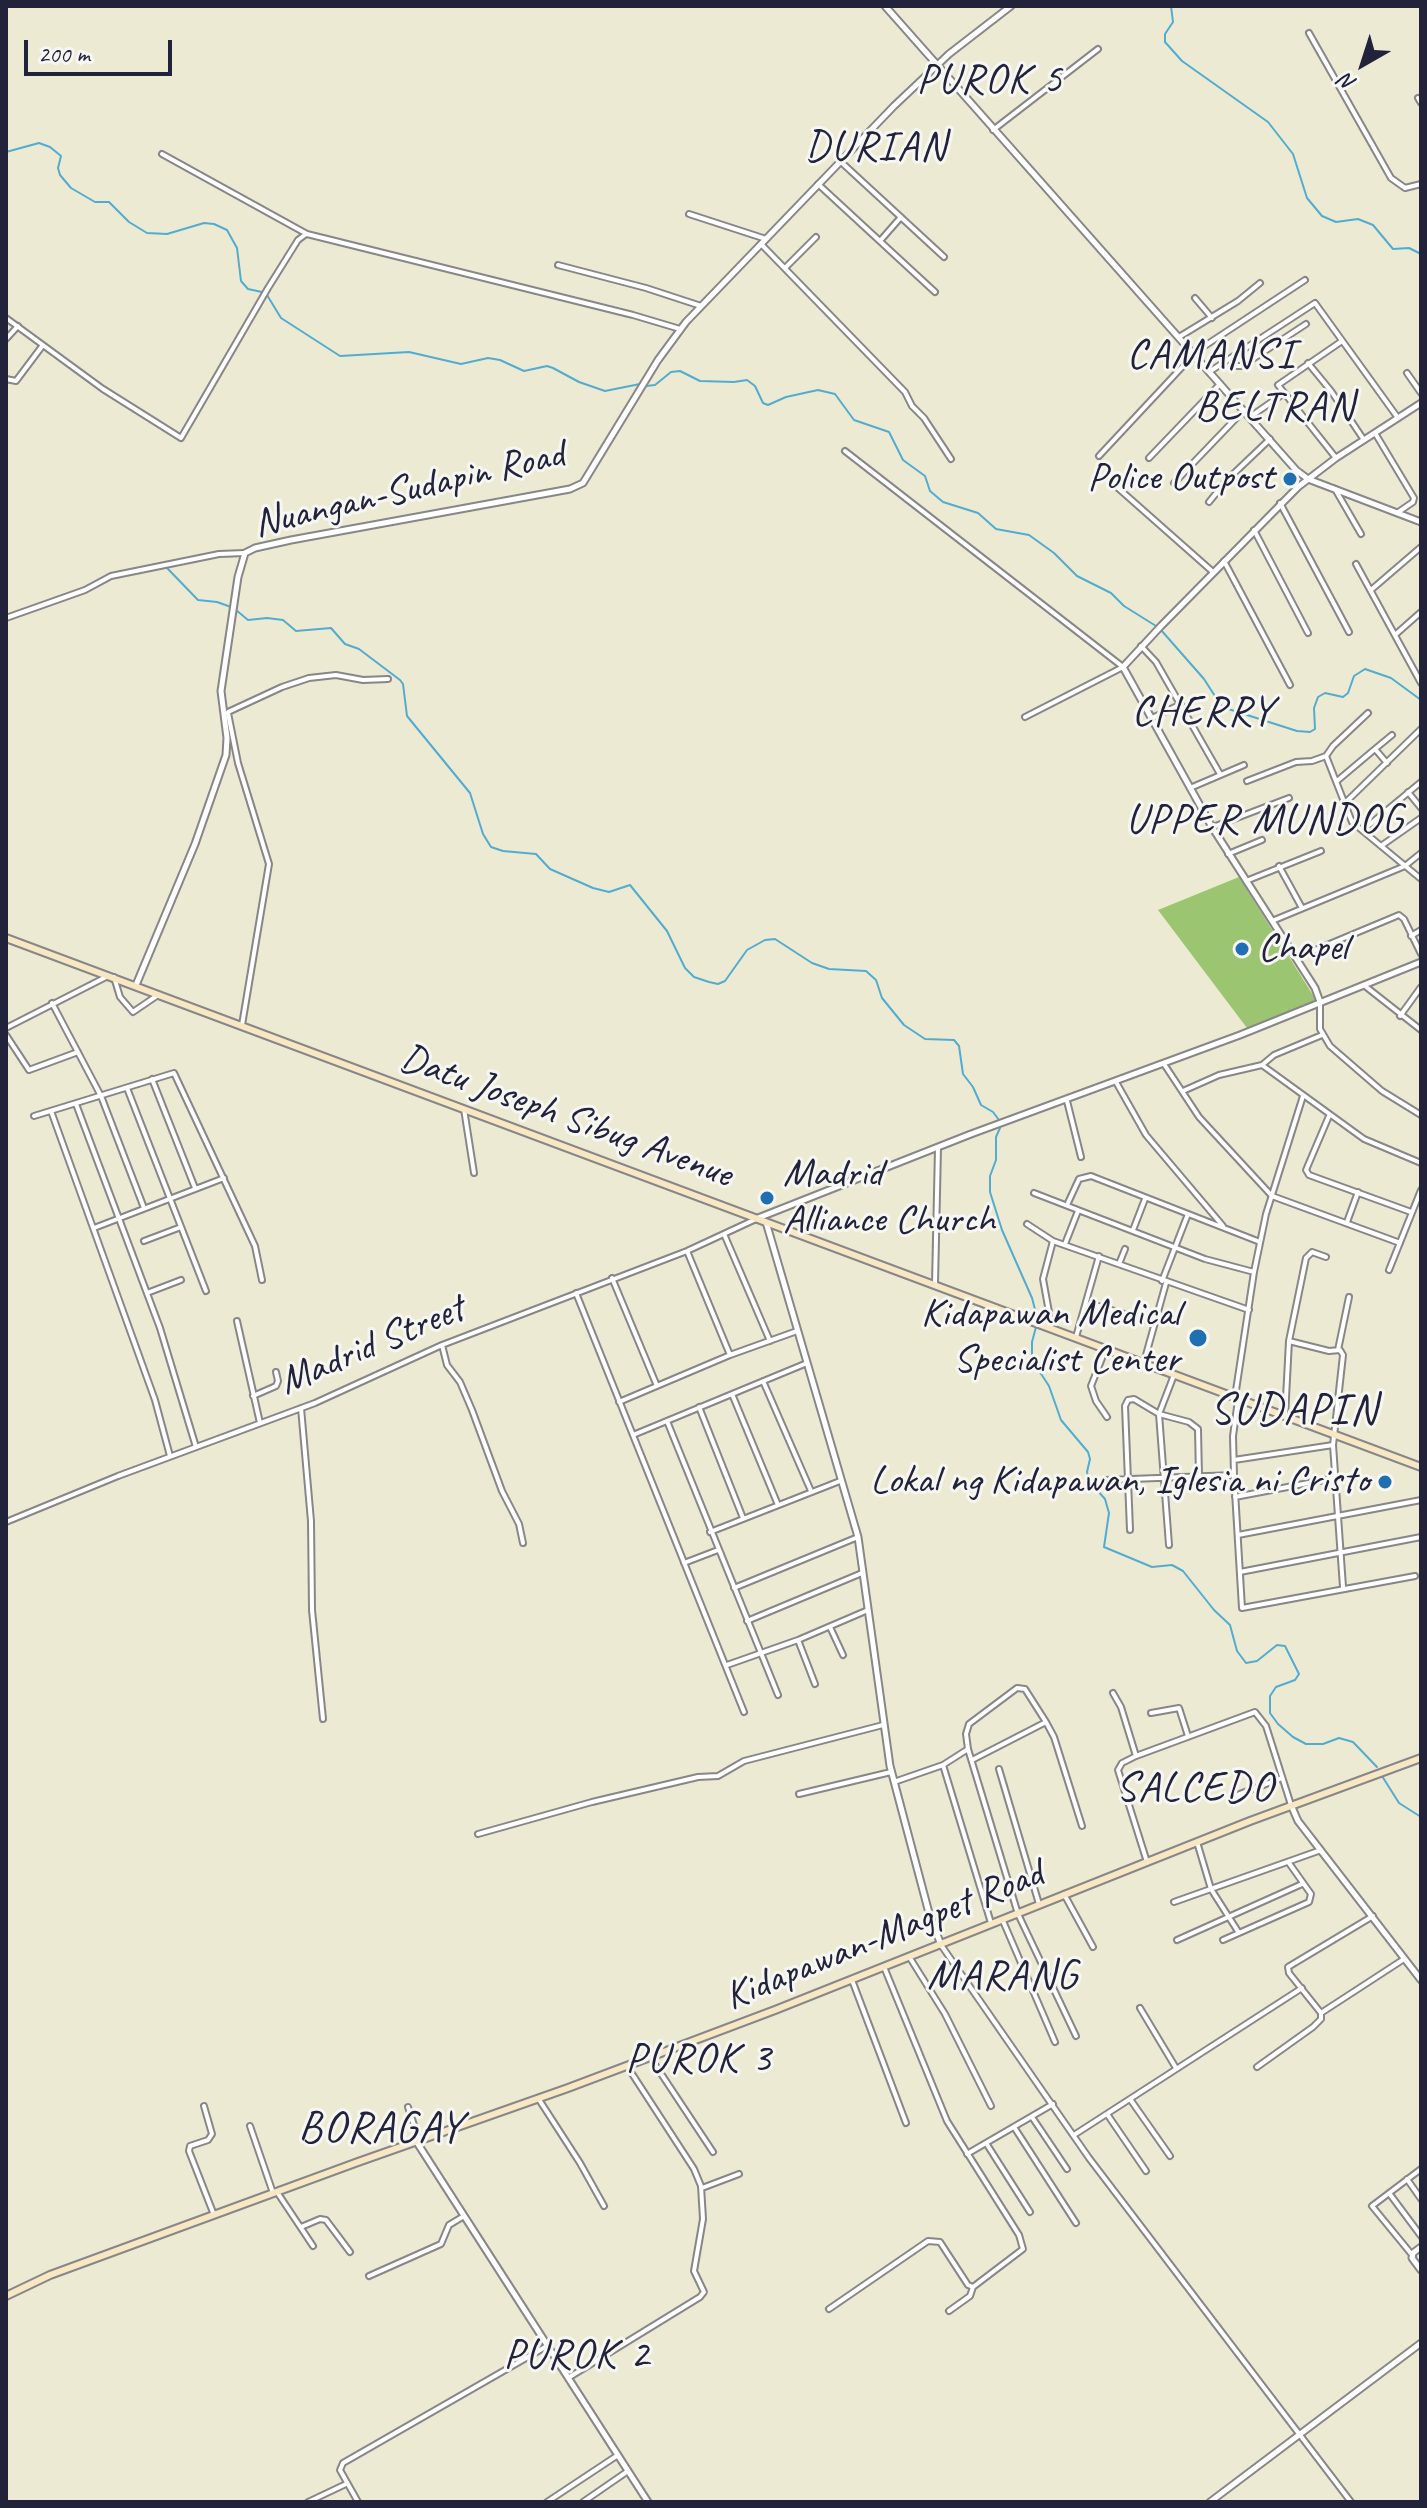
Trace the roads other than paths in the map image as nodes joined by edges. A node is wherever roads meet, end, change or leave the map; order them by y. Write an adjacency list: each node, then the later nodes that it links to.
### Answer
1 (885, 6): 5 (street)
2 (1011, 6): 5 (street, Nuangan-Sudapin Road)
3 (1309, 33): 10 (street)
4 (1098, 49): 6 (street)
5 (936, 66): 6 (street); 8 (street, Nuangan-Sudapin Road)
6 (993, 130): 30 (street)
7 (162, 154): 13 (street)
8 (840, 161): 9 (street, Nuangan-Sudapin Road); 12 (street)
9 (818, 184): 15 (street); 16 (street, Nuangan-Sudapin Road)
10 (1421, 184)
11 (689, 214): 16 (street)
12 (901, 217): 15 (street); 17 (street)
13 (307, 234): 29 (street); 33 (street)
14 (816, 237): 19 (street)
15 (880, 241): 22 (street)
16 (763, 242): 19 (street); 24 (street, Nuangan-Sudapin Road)
17 (944, 257)
18 (558, 265): 24 (street)
19 (785, 268): 54 (street)
20 (1305, 280): 34 (street)
21 (1260, 283): 26 (street)
22 (935, 292)
23 (1195, 298): 26 (street)
24 (701, 306): 29 (street, Nuangan-Sudapin Road)
25 (6, 318): 28 (street)
26 (1212, 318): 30 (street)
27 (1306, 324): 35 (street)
28 (18, 326): 31 (street); 33 (street)
29 (680, 329): 66 (street, Nuangan-Sudapin Road)
30 (1178, 338): 34 (street)
31 (6, 339)
32 (1342, 341): 35 (street); 36 (street); 46 (street)
33 (43, 345): 39 (street)
34 (1193, 355): 37 (street); 51 (street)
35 (1230, 359): 37 (street)
36 (1308, 363): 42 (street); 49 (street)
37 (1209, 372): 40 (street)
38 (1407, 373): 41 (street)
39 (6, 379)
40 (1220, 384): 44 (street); 52 (street)
41 (1421, 393)
42 (1283, 394): 45 (street); 53 (street)
43 (1421, 403): 46 (street)
44 (1244, 410): 45 (street); 56 (street)
45 (1250, 417): 48 (street)
46 (1398, 418): 47 (street)
47 (1375, 433): 49 (street); 61 (street)
48 (1270, 439): 55 (street); 59 (street)
49 (1364, 440): 53 (street)
50 (845, 451): 77 (street)
51 (1099, 456)
52 (1149, 458)
53 (1336, 458): 55 (street)
54 (951, 459)
55 (1308, 479): 58 (street); 60 (street)
56 (1174, 483)
57 (1118, 488): 69 (street)
58 (1335, 489): 61 (street); 64 (street)
59 (1209, 502)
60 (1280, 503): 63 (street); 73 (street)
61 (1397, 513): 62 (street)
62 (1421, 522)
63 (1254, 530): 67 (street); 74 (street)
64 (1361, 534)
65 (1421, 547): 70 (street)
66 (245, 553): 72 (street); 85 (street, Nuangan-Sudapin Road)
67 (1224, 561): 69 (street); 82 (street)
68 (1356, 564): 70 (street)
69 (1213, 572): 76 (street)
70 (1371, 590): 75 (street)
71 (1421, 612): 75 (street)
72 (6, 618)
73 (1349, 632)
74 (1308, 633)
75 (1395, 635): 79 (street)
76 (1141, 646): 77 (street); 83 (street)
77 (1123, 667): 86 (street); 87 (street)
78 (1421, 668): 79 (street)
79 (1415, 672): 81 (street)
80 (388, 679): 85 (street)
81 (1421, 683)
82 (1290, 685)
83 (1181, 704): 87 (street); 94 (street)
84 (1368, 713): 91 (street)
85 (225, 714): 124 (street, Nuangan-Sudapin Road); 131 (street)
86 (1025, 717)
87 (1152, 718): 98 (street)
88 (1421, 729): 92 (street)
89 (1392, 735): 90 (street)
90 (1375, 749): 92 (street); 96 (street)
91 (1326, 756): 95 (street); 96 (street)
92 (1387, 763): 101 (street)
93 (1244, 765): 94 (street)
94 (1220, 774): 98 (street)
95 (1247, 781)
96 (1337, 781): 101 (street)
97 (1421, 782): 99 (street)
98 (1190, 788): 104 (street)
99 (1408, 792): 102 (street); 105 (street)
100 (1289, 798): 104 (street)
101 (1345, 804): 105 (street)
102 (1421, 808)
103 (1421, 818): 107 (street)
104 (1212, 827): 110 (street)
105 (1363, 830): 107 (street)
106 (1262, 840): 110 (street)
107 (1381, 846): 112 (street)
108 (1321, 851): 111 (street)
109 (1421, 853): 112 (street)
110 (1228, 854): 114 (street)
111 (1279, 866): 114 (street); 115 (street)
112 (1405, 866): 113 (street); 115 (street)
113 (1421, 879)
114 (1246, 881): 116 (street)
115 (1302, 908): 116 (street)
116 (1272, 921): 121 (street)
117 (1421, 930): 118 (street)
118 (1411, 936): 120 (street); 121 (street)
119 (6, 938): 123 (main road, Datu Joseph Sibug Avenue)
120 (1421, 954)
121 (1296, 958): 128 (street)
122 (1421, 962): 125 (street)
123 (112, 976): 124 (main road, Datu Joseph Sibug Avenue); 127 (street); 129 (street)
124 (136, 985): 127 (main road, Datu Joseph Sibug Avenue)
125 (1365, 986): 128 (street); 130 (street)
126 (1421, 987): 130 (street)
127 (160, 994): 131 (main road, Datu Joseph Sibug Avenue)
128 (1320, 1002): 135 (street); 137 (street)
129 (52, 1003): 132 (street); 136 (street)
130 (1400, 1016): 133 (street)
131 (242, 1025): 147 (main road, Datu Joseph Sibug Avenue)
132 (6, 1028)
133 (1421, 1030)
134 (6, 1035): 136 (street)
135 (1322, 1035): 138 (street); 149 (street)
136 (78, 1052): 143 (street)
137 (1164, 1064): 140 (street); 142 (street)
138 (1262, 1065): 142 (street); 144 (street)
139 (152, 1079): 141 (street); 156 (street); 157 (street)
140 (1116, 1082): 145 (street); 175 (street)
141 (127, 1088): 143 (street); 162 (street)
142 (1183, 1091): 161 (street)
143 (101, 1096): 146 (street); 165 (street)
144 (1303, 1096): 151 (street); 161 (street)
145 (1067, 1101): 152 (street); 153 (street)
146 (76, 1104): 148 (street); 169 (street)
147 (464, 1109): 155 (street); 170 (main road, Datu Joseph Sibug Avenue)
148 (51, 1111): 150 (street); 174 (street)
149 (1421, 1115)
150 (34, 1116)
151 (1329, 1116): 154 (street); 158 (street)
152 (938, 1148): 170 (street); 195 (street)
153 (1081, 1157)
154 (1421, 1163)
155 (474, 1173)
156 (224, 1178): 157 (street); 193 (street)
157 (195, 1188): 162 (street)
158 (1358, 1192): 167 (street); 171 (street)
159 (1034, 1193): 164 (street)
160 (1420, 1193): 167 (street)
161 (1272, 1196): 171 (street); 180 (street)
162 (169, 1197): 165 (street); 173 (street)
163 (1145, 1199): 164 (street); 168 (street); 176 (street)
164 (1067, 1205): 166 (street)
165 (144, 1208): 169 (street)
166 (1078, 1211): 176 (street); 182 (street)
167 (1411, 1212): 181 (street)
168 (1188, 1214): 175 (street); 183 (street)
169 (119, 1218): 174 (street); 197 (street)
170 (762, 1220): 177 (street, Madrid Street); 195 (main road, Datu Joseph Sibug Avenue); 205 (street)
171 (1347, 1222): 181 (street)
172 (1027, 1224): 179 (street)
173 (181, 1227): 178 (street); 196 (street)
174 (94, 1228): 234 (street)
175 (1225, 1228): 180 (street)
176 (1133, 1231): 183 (street)
177 (724, 1234): 185 (street, Madrid Street); 207 (street)
178 (144, 1241)
179 (1053, 1241): 182 (street); 204 (street)
180 (1260, 1242): 190 (street)
181 (1400, 1243): 189 (street)
182 (1065, 1244): 186 (street)
183 (1175, 1248): 190 (street); 194 (street)
184 (1125, 1249): 188 (street)
185 (687, 1251): 191 (street, Madrid Street); 212 (street)
186 (1099, 1256): 188 (street); 206 (street)
187 (1326, 1257): 208 (street)
188 (1119, 1264): 194 (street)
189 (1389, 1270)
190 (1254, 1272): 201 (street)
191 (612, 1278): 198 (street, Madrid Street); 218 (street)
192 (181, 1280): 197 (street)
193 (262, 1280)
194 (1164, 1282): 201 (street); 203 (street)
195 (935, 1284): 204 (main road, Datu Joseph Sibug Avenue)
196 (206, 1291)
197 (147, 1293): 233 (street)
198 (576, 1293): 209 (street, Madrid Street); 222 (street)
199 (1349, 1297): 211 (street)
200 (1098, 1306): 203 (street)
201 (1249, 1310): 221 (street)
202 (237, 1321): 220 (street)
203 (1155, 1323): 213 (street)
204 (1048, 1326): 206 (main road, Datu Joseph Sibug Avenue)
205 (797, 1331): 207 (street); 214 (street)
206 (1076, 1337): 210 (main road, Datu Joseph Sibug Avenue)
207 (770, 1341): 212 (street)
208 (1289, 1341): 211 (street); 227 (street)
209 (442, 1345): 224 (street, Madrid Street); 256 (street)
210 (1106, 1348): 213 (main road, Datu Joseph Sibug Avenue); 226 (street)
211 (1338, 1350): 231 (street)
212 (730, 1355): 218 (street)
213 (1144, 1362): 216 (main road, Datu Joseph Sibug Avenue)
214 (807, 1363): 217 (street); 243 (street)
215 (276, 1372): 220 (street)
216 (1174, 1375): 221 (main road, Datu Joseph Sibug Avenue); 225 (street)
217 (763, 1381): 219 (street); 244 (street)
218 (657, 1386): 222 (street)
219 (732, 1394): 223 (street); 247 (street)
220 (253, 1396): 229 (street)
221 (1236, 1400): 227 (main road, Datu Joseph Sibug Avenue); 235 (street)
222 (619, 1402): 230 (street)
223 (699, 1407): 228 (street); 249 (street)
224 (301, 1408): 229 (street, Madrid Street); 278 (street)
225 (1159, 1414): 238 (street); 240 (street); 242 (street)
226 (1107, 1417)
227 (1285, 1417): 231 (main road, Datu Joseph Sibug Avenue)
228 (667, 1421): 230 (street); 252 (street)
229 (260, 1423): 233 (street, Madrid Street)
230 (633, 1435): 260 (street)
231 (1334, 1435): 232 (street); 236 (main road, Datu Joseph Sibug Avenue)
232 (1333, 1445): 235 (street); 239 (street)
233 (196, 1447): 234 (street, Madrid Street)
234 (171, 1457): 250 (street, Madrid Street)
235 (1234, 1460): 237 (street)
236 (1421, 1467)
237 (1234, 1475): 238 (street); 245 (street)
238 (1199, 1477): 240 (street)
239 (1335, 1478): 245 (street); 248 (street)
240 (1164, 1479): 242 (street); 257 (street)
241 (1106, 1480): 242 (street)
242 (1129, 1480): 251 (street)
243 (840, 1481): 244 (street); 254 (street)
244 (811, 1491): 247 (street)
245 (1235, 1497): 253 (street)
246 (1421, 1500): 248 (street)
247 (778, 1505): 249 (street)
248 (1337, 1515): 253 (street); 259 (street)
249 (743, 1518): 252 (street)
250 (6, 1522)
251 (1130, 1530)
252 (710, 1532): 258 (street)
253 (1238, 1535): 261 (street)
254 (858, 1537): 262 (street); 265 (street)
255 (1421, 1537): 259 (street)
256 (523, 1543)
257 (1169, 1545)
258 (718, 1550): 260 (street); 265 (street)
259 (1340, 1552): 261 (street); 264 (street)
260 (684, 1563): 272 (street)
261 (1240, 1572): 264 (street)
262 (862, 1573): 266 (street); 267 (street)
263 (1415, 1576): 264 (street)
264 (1343, 1587)
265 (734, 1588): 267 (street)
266 (868, 1610): 268 (street); 280 (street)
267 (747, 1621): 270 (street)
268 (830, 1627): 269 (street); 271 (street)
269 (798, 1640): 270 (street); 273 (street)
270 (761, 1653): 272 (street); 275 (street)
271 (843, 1655)
272 (727, 1665): 276 (street)
273 (815, 1684)
274 (1113, 1693): 283 (street)
275 (778, 1695)
276 (744, 1712)
277 (1151, 1713): 281 (street)
278 (323, 1719)
279 (1046, 1722): 282 (street); 285 (street); 294 (street)
280 (883, 1725): 288 (street); 295 (street)
281 (1188, 1736): 283 (street); 289 (street)
282 (968, 1749): 285 (street); 286 (street)
283 (1136, 1756): 298 (street)
284 (1421, 1758): 293 (main road, Kidapawan-Magpet Road)
285 (972, 1760): 305 (street)
286 (943, 1765): 290 (street); 309 (street)
287 (999, 1769): 304 (street)
288 (891, 1772): 290 (street); 291 (street)
289 (1282, 1778): 292 (street); 293 (street)
290 (894, 1783): 313 (street)
291 (799, 1794)
292 (1237, 1795)
293 (1291, 1805): 296 (main road, Kidapawan-Magpet Road); 297 (street)
294 (1082, 1826)
295 (478, 1834)
296 (1197, 1841): 298 (main road, Kidapawan-Magpet Road); 301 (street)
297 (1321, 1850): 299 (street); 306 (street)
298 (1147, 1862): 302 (main road, Kidapawan-Magpet Road)
299 (1289, 1863): 300 (street); 301 (street)
300 (1303, 1883): 307 (street); 310 (street)
301 (1211, 1889): 303 (street); 307 (street)
302 (1064, 1894): 304 (main road, Kidapawan-Magpet Road); 314 (street)
303 (1174, 1902)
304 (1039, 1904): 305 (main road, Kidapawan-Magpet Road)
305 (1018, 1914): 308 (main road, Kidapawan-Magpet Road); 323 (street)
306 (1373, 1916): 316 (street); 320 (street)
307 (1230, 1917): 310 (street); 311 (street)
308 (1003, 1921): 309 (main road, Kidapawan-Magpet Road); 324 (street)
309 (992, 1924): 313 (main road, Kidapawan-Magpet Road)
310 (1239, 1933): 312 (street)
311 (1177, 1940)
312 (1223, 1940)
313 (941, 1945): 315 (main road, Kidapawan-Magpet Road); 331 (street)
314 (1093, 1947)
315 (910, 1957): 317 (main road, Kidapawan-Magpet Road); 333 (street)
316 (1405, 1959): 319 (street); 322 (street)
317 (884, 1967): 318 (main road, Kidapawan-Magpet Road); 344 (street)
318 (852, 1980): 325 (main road, Kidapawan-Magpet Road); 337 (street)
319 (1421, 1980)
320 (1302, 1988): 322 (street); 328 (street)
321 (1140, 2008): 328 (street)
322 (1321, 2013): 327 (street)
323 (1076, 2036)
324 (1055, 2042)
325 (650, 2057): 326 (main road, Kidapawan-Magpet Road); 343 (street)
326 (627, 2066): 329 (main road, Kidapawan-Magpet Road); 351 (street)
327 (1257, 2067)
328 (1176, 2068): 330 (street)
329 (538, 2098): 341 (main road, Kidapawan-Magpet Road); 355 (street)
330 (1130, 2099): 335 (street); 345 (street)
331 (1053, 2104): 336 (street); 340 (street)
332 (204, 2106): 357 (street)
333 (991, 2106)
334 (408, 2107): 341 (street)
335 (1107, 2114): 340 (street); 348 (street)
336 (1032, 2117): 339 (street); 346 (street)
337 (906, 2123)
338 (250, 2126): 352 (street)
339 (1014, 2127): 342 (street); 359 (street)
340 (1074, 2135): 375 (street)
341 (418, 2141): 352 (main road, Kidapawan-Magpet Road); 358 (street)
342 (986, 2143): 344 (street); 356 (street)
343 (713, 2152)
344 (967, 2154): 368 (street)
345 (1170, 2156)
346 (1067, 2169)
347 (1421, 2169): 350 (street)
348 (1146, 2171)
349 (739, 2174): 351 (street)
350 (1407, 2179): 353 (street); 354 (street)
351 (702, 2188): 374 (street)
352 (275, 2192): 357 (main road, Kidapawan-Magpet Road); 360 (street)
353 (1388, 2193): 361 (street); 365 (street)
354 (1421, 2199)
355 (604, 2206)
356 (1030, 2212)
357 (214, 2215): 369 (main road, Kidapawan-Magpet Road)
358 (464, 2216): 367 (street); 373 (street)
359 (1076, 2223)
360 (301, 2227): 362 (street); 364 (street)
361 (1421, 2236)
362 (313, 2246)
363 (1421, 2247): 365 (street)
364 (350, 2252)
365 (1413, 2256): 366 (street)
366 (1421, 2270)
367 (369, 2276)
368 (973, 2287): 370 (street); 371 (street)
369 (6, 2296)
370 (829, 2309)
371 (949, 2311)
372 (1421, 2343): 375 (street)
373 (547, 2346): 374 (street); 378 (street)
374 (568, 2378): 376 (street)
375 (1301, 2435): 384 (street); 385 (street)
376 (618, 2455): 377 (street); 381 (street)
377 (628, 2471): 382 (street); 383 (street)
378 (346, 2484): 379 (street); 380 (street)
379 (308, 2502)
380 (358, 2502)
381 (547, 2502)
382 (583, 2502)
383 (648, 2502)
384 (1210, 2502)
385 (1351, 2502)

